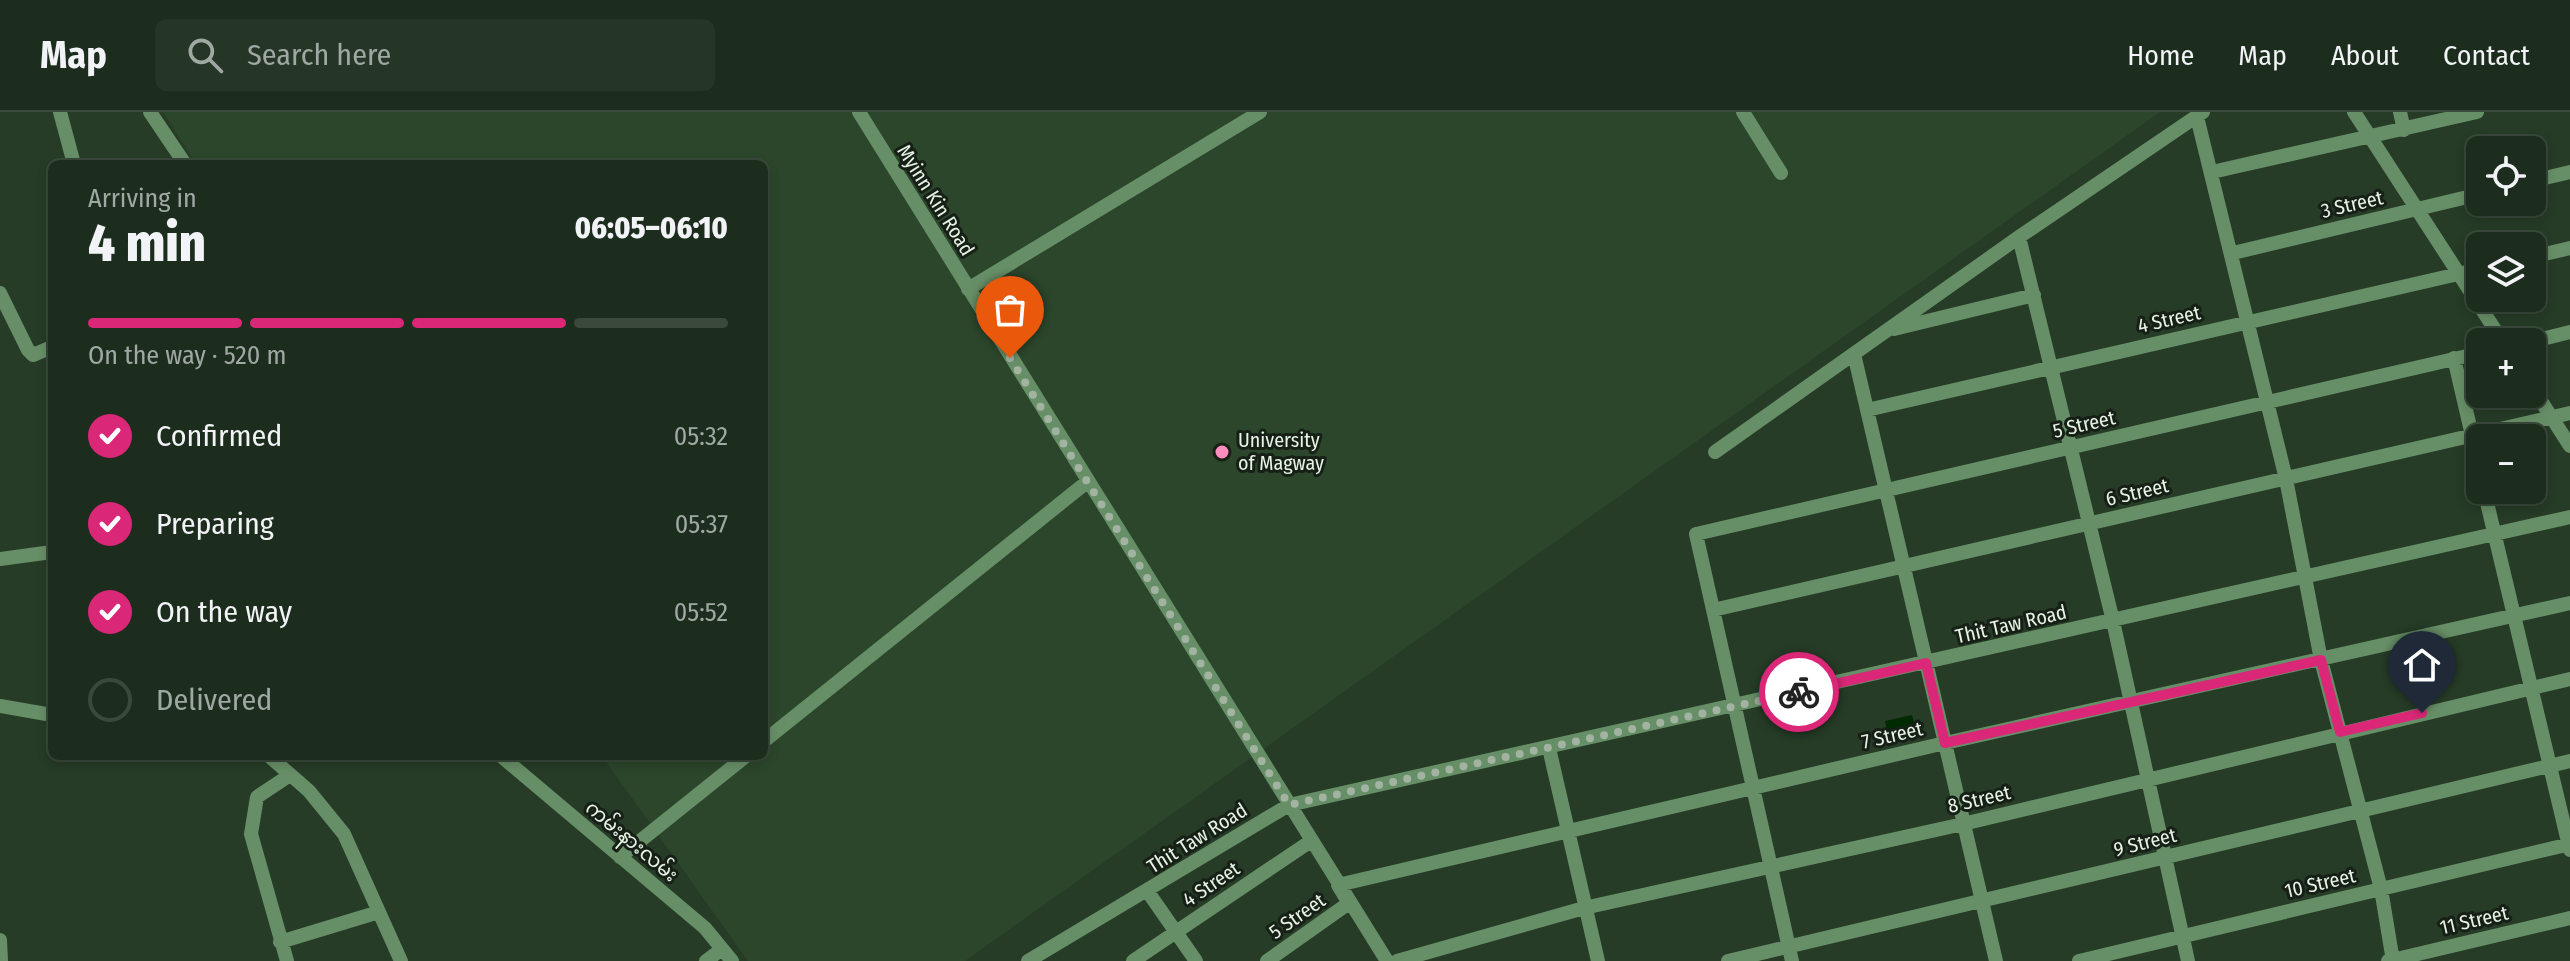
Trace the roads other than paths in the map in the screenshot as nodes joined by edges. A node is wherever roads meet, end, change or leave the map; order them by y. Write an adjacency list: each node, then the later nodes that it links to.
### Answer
1 (60, 112): 12 (street)
2 (150, 112): 13 (street)
3 (859, 112): 26 (street, Myinn Kin Road)
4 (1260, 112): 26 (street)
5 (1743, 112): 16 (street)
6 (2354, 112): 11 (street)
7 (2400, 112): 10 (street)
8 (2477, 112): 10 (street)
9 (2200, 114): 14 (street); 20 (street)
10 (2404, 130): 11 (street)
11 (2369, 137): 14 (street); 19 (street)
12 (73, 160)
13 (182, 160)
14 (2212, 172): 22 (street)
15 (2570, 172): 17 (street)
16 (1781, 173)
17 (2546, 178)
18 (2466, 197): 19 (street, 3 Street)
19 (2417, 209): 22 (street, 3 Street); 25 (street)
20 (2019, 237): 28 (street); 31 (street)
21 (2570, 248): 23 (street)
22 (2233, 253): 29 (street)
23 (2546, 254)
24 (2466, 272): 25 (street, 4 Street)
25 (2459, 274): 29 (street, 4 Street); 30 (street)
26 (968, 289): 51 (street, Myinn Kin Road)
27 (0, 293): 34 (street)
28 (2034, 295): 31 (street); 38 (street)
29 (2249, 322): 38 (street, 4 Street); 39 (street)
30 (2494, 328)
31 (1886, 331): 35 (street)
32 (2570, 332): 33 (street)
33 (2546, 338)
34 (48, 349)
35 (1854, 354): 41 (street); 49 (street)
36 (2466, 356): 37 (street, 5 Street)
37 (2454, 358): 39 (street, 5 Street); 44 (street)
38 (2051, 367): 41 (street, 4 Street); 48 (street)
39 (2267, 401): 48 (street, 5 Street); 50 (street)
40 (2546, 408): 43 (street)
41 (1867, 410): 52 (street)
42 (2570, 413): 43 (street, 6 Street)
43 (2552, 417): 45 (street, 6 Street); 47 (street)
44 (2469, 424)
45 (2523, 424)
46 (2466, 437): 50 (street, 6 Street)
47 (2570, 446)
48 (2071, 447): 52 (street, 5 Street); 55 (street)
49 (1715, 452)
50 (2286, 479): 55 (street, 6 Street); 60 (street)
51 (1087, 482): 74 (street); 85 (street, Myinn Kin Road)
52 (1886, 490): 59 (street); 62 (street, 5 Street)
53 (2487, 504): 56 (street)
54 (2570, 517): 56 (street, Thit Taw Road)
55 (2089, 524): 59 (street, 6 Street); 64 (street)
56 (2494, 534): 60 (street, Thit Taw Road); 63 (street)
57 (48, 553): 58 (street)
58 (0, 559)
59 (1904, 566): 62 (street, 6 Street); 66 (street)
60 (2304, 577): 64 (street, Thit Taw Road); 65 (street)
61 (2570, 603): 63 (street, 7 Street)
62 (1713, 610): 71 (street)
63 (2514, 616): 65 (street, 7 Street); 68 (street)
64 (2113, 621): 66 (street, Thit Taw Road); 69 (street)
65 (2321, 660): 69 (street, 7 Street); 73 (street)
66 (1926, 663): 71 (street, Thit Taw Road); 75 (street)
67 (2570, 679): 68 (street, 8 Street)
68 (2530, 688): 73 (street, 8 Street); 81 (street)
69 (2131, 704): 75 (street, 7 Street); 83 (street)
70 (0, 706): 72 (street)
71 (1735, 707): 76 (street, Thit Taw Road); 84 (street)
72 (48, 714)
73 (2340, 732): 83 (street, 8 Street); 86 (street)
74 (768, 738)
75 (1945, 743): 84 (street, 7 Street); 87 (street)
76 (1549, 748): 85 (street, Thit Taw Road); 88 (street)
77 (273, 760): 82 (street)
78 (506, 760): 91 (street, ကမ်းနားလမ်း)
79 (741, 760): 91 (street)
80 (2570, 761): 81 (street, 9 Street)
81 (2550, 765): 86 (street, 9 Street); 90 (street)
82 (290, 775): 100 (street); 105 (street)
83 (2146, 780): 87 (street, 8 Street); 92 (street)
84 (1753, 788): 88 (street, 7 Street); 93 (street)
85 (1289, 805): 89 (street, Myinn Kin Road); 96 (street, Thit Taw Road)
86 (2361, 812): 92 (street, 9 Street); 95 (street)
87 (1963, 824): 93 (street, 8 Street); 98 (street)
88 (1569, 832): 94 (street, 7 Street); 99 (street)
89 (1311, 841): 94 (street, Myinn Kin Road); 102 (street, 4 Street)
90 (2570, 846): 95 (street, 10 Street)
91 (620, 857): 107 (street, ကမ်းနားလမ်း)
92 (2163, 858): 98 (street, 9 Street); 103 (street)
93 (1769, 865): 99 (street, 8 Street); 106 (street)
94 (1338, 885): 97 (street, Myinn Kin Road)
95 (2381, 889): 103 (street, 10 Street); 123 (street)
96 (1148, 892): 102 (street); 112 (street, Thit Taw Road)
97 (1349, 903): 115 (street, 5 Street); 116 (street, Myinn Kin Road)
98 (1983, 903): 106 (street, 9 Street); 120 (street)
99 (1584, 908): 117 (street, 8 Street); 118 (street)
100 (379, 912): 105 (street); 110 (street)
101 (2570, 918): 123 (street, 11 Street)
102 (1176, 932): 113 (street, 4 Street); 114 (street)
103 (2182, 937): 121 (street, 10 Street); 122 (street)
104 (0, 940): 108 (street)
105 (280, 942): 109 (street)
106 (1791, 954): 119 (street, 9 Street)
107 (727, 955): 111 (street)
108 (1, 961)
109 (287, 961)
110 (401, 961)
111 (706, 961)
112 (1028, 961)
113 (1133, 961)
114 (1196, 961)
115 (1267, 961)
116 (1387, 961)
117 (1397, 961)
118 (1598, 961)
119 (1728, 961)
120 (1996, 961)
121 (2079, 961)
122 (2188, 961)
123 (2391, 961)

